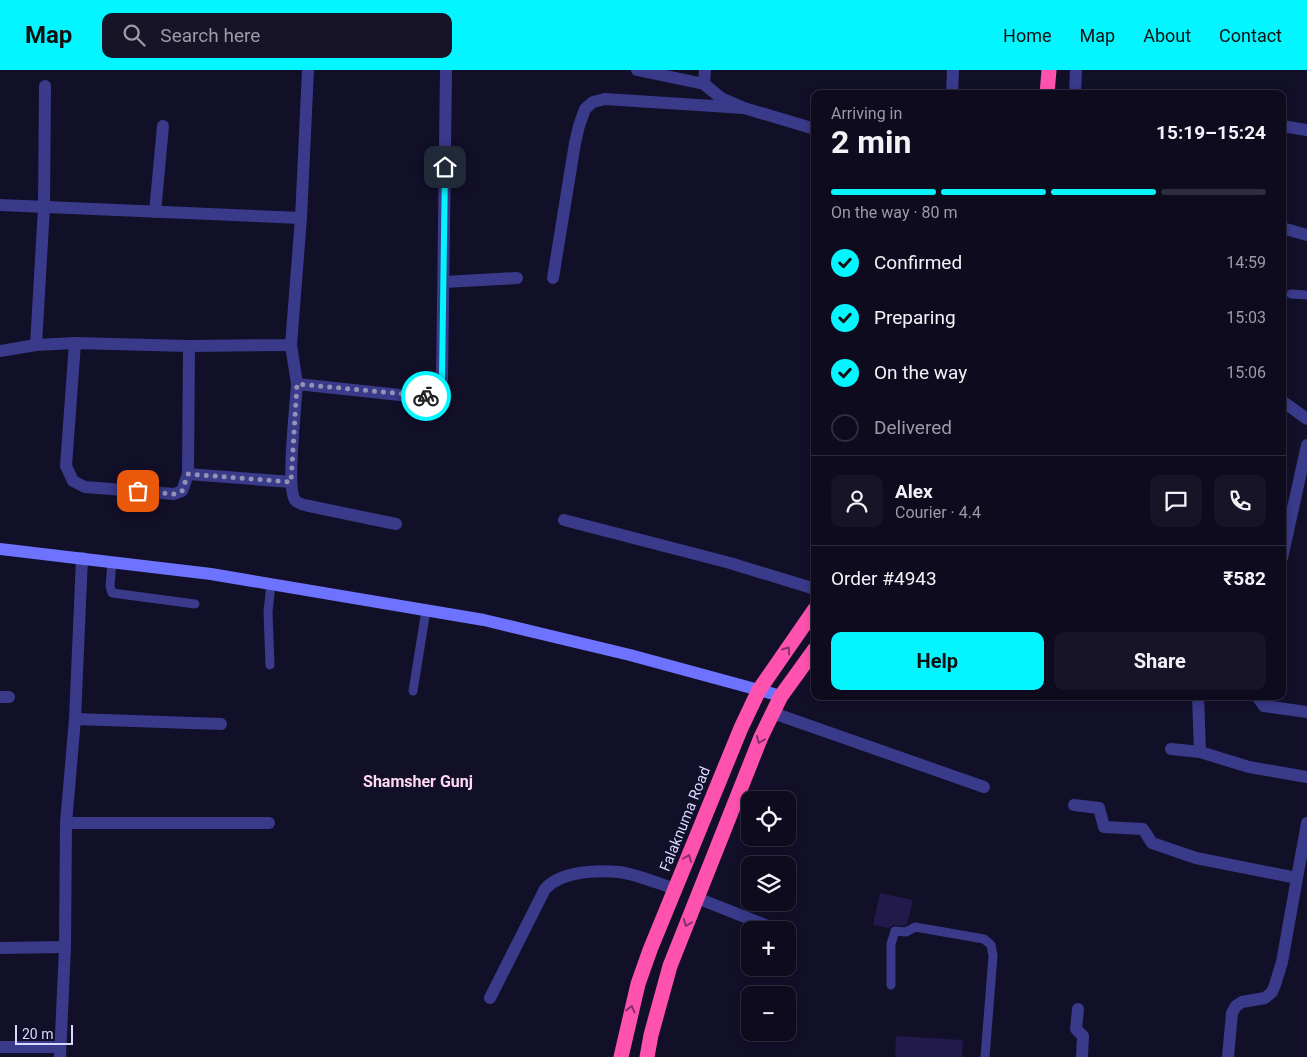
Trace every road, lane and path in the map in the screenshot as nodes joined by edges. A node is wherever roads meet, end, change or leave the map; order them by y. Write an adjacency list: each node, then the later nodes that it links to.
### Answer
1 (308, 70): 21 (street)
2 (446, 70): 26 (street)
3 (636, 70): 8 (street)
4 (705, 70): 8 (street)
5 (953, 70): 10 (street)
6 (1048, 70): 11 (highway)
7 (1076, 70): 12 (street)
8 (704, 84): 13 (street)
9 (45, 86): 19 (street)
10 (952, 90)
11 (1046, 90)
12 (1075, 90)
13 (744, 108): 16 (street); 25 (street)
14 (163, 126): 20 (street)
15 (1286, 127): 17 (street)
16 (811, 128)
17 (1307, 130)
18 (0, 205): 19 (street)
19 (44, 207): 20 (street); 31 (street)
20 (155, 212): 21 (street)
21 (301, 218): 30 (street)
22 (1286, 229): 23 (street)
23 (1307, 235)
24 (517, 278): 26 (street)
25 (553, 278)
26 (444, 282): 34 (street)
27 (1291, 294): 28 (lane)
28 (1307, 295)
29 (75, 343): 31 (street); 32 (street); 38 (street)
30 (291, 344): 32 (street); 34 (street)
31 (36, 345): 33 (street)
32 (189, 346): 38 (street)
33 (0, 351)
34 (297, 384): 39 (street)
35 (1286, 404): 36 (street)
36 (1307, 419)
37 (1307, 445): 42 (street)
38 (188, 474): 39 (street)
39 (291, 482): 41 (street)
40 (564, 520): 47 (street)
41 (396, 524)
42 (1286, 540)
43 (0, 549): 44 (main road)
44 (82, 558): 45 (main road); 60 (street)
45 (112, 562): 46 (main road); 48 (lane)
46 (271, 584): 49 (main road); 52 (lane)
47 (811, 588)
48 (195, 604)
49 (426, 610): 53 (main road); 54 (lane)
50 (811, 617): 53 (highway, Falaknuma Road, one-way to 50)
51 (811, 655): 55 (highway)
52 (270, 665)
53 (759, 690): 55 (main road); 71 (highway, Falaknuma Road, one-way to 53)
54 (413, 692)
55 (781, 696): 59 (highway)
56 (1198, 700): 63 (street)
57 (1260, 700): 58 (street)
58 (1307, 712)
59 (773, 713): 65 (street); 72 (highway, one-way to 72)
60 (75, 719): 61 (street); 67 (street)
61 (221, 724)
62 (1171, 749): 63 (street)
63 (1200, 752): 64 (street)
64 (1307, 777)
65 (984, 787)
66 (1074, 805): 70 (street)
67 (66, 822): 68 (street); 74 (street)
68 (269, 823)
69 (1307, 823): 70 (street)
70 (1297, 878): 85 (street)
71 (676, 889): 77 (street); 81 (highway, Falaknuma Road, one-way to 71)
72 (696, 898): 73 (street); 82 (highway, one-way to 82)
73 (755, 921)
74 (65, 947): 75 (street); 80 (street)
75 (0, 948)
76 (891, 985): 83 (lane)
77 (490, 998)
78 (1078, 1009): 84 (street)
79 (0, 1047): 80 (street)
80 (59, 1052)
81 (621, 1057)
82 (647, 1057)
83 (985, 1057)
84 (1082, 1057)
85 (1228, 1057)

